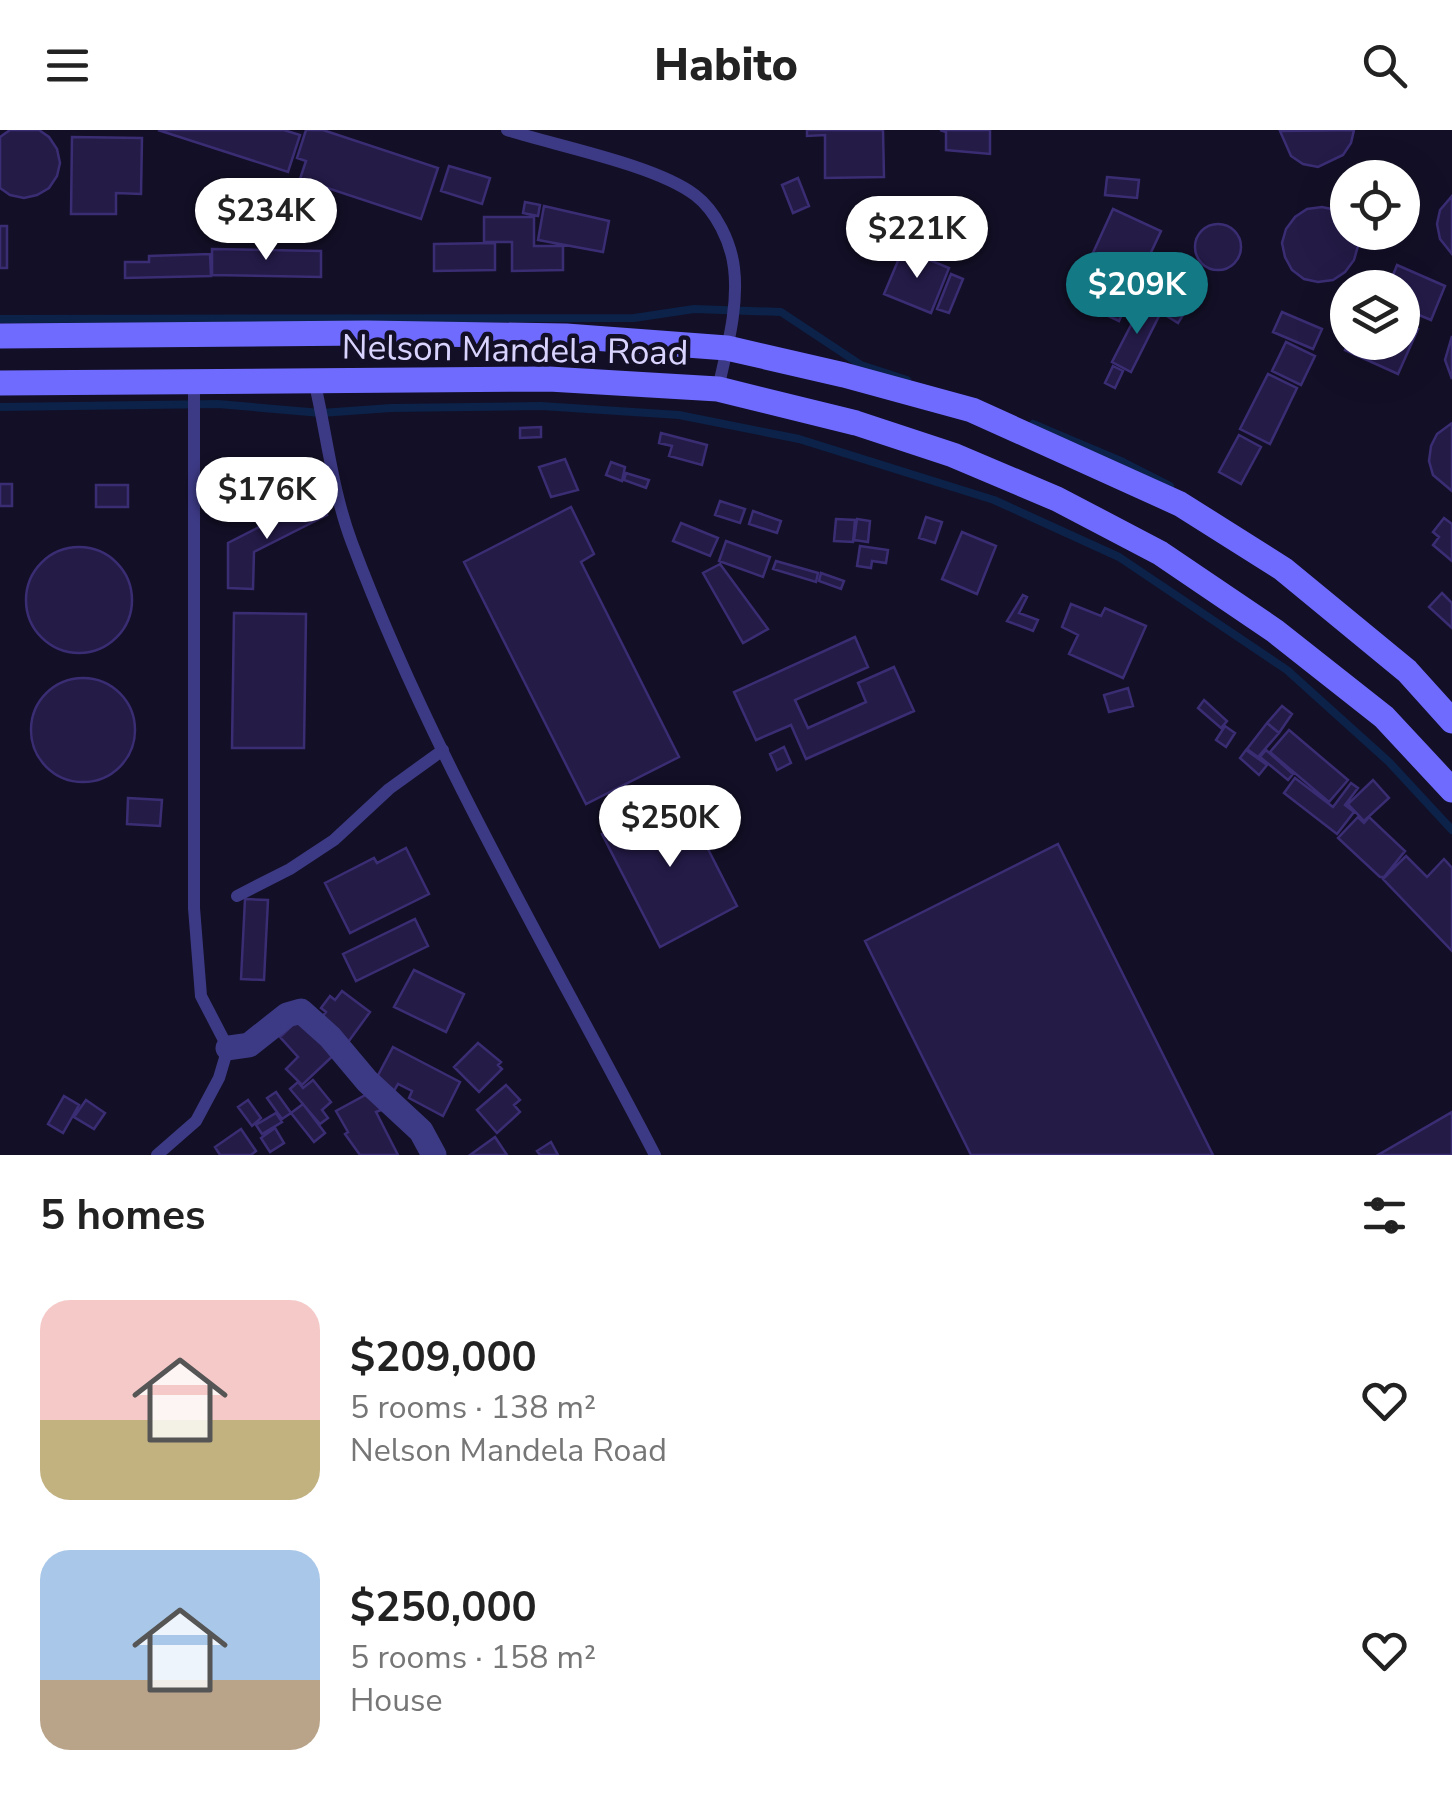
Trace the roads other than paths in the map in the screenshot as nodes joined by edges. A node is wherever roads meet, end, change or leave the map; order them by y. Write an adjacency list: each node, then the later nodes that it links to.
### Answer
1 (507, 130): 3 (lane)
2 (0, 336): 3 (main road, Nelson Mandela Road)
3 (727, 348): 7 (lane); 8 (main road, Nelson Mandela Road)
4 (314, 380): 6 (main road, Nelson Mandela Road); 7 (main road, Nelson Mandela Road); 9 (lane)
5 (0, 383): 6 (main road, Nelson Mandela Road)
6 (194, 383): 12 (lane)
7 (718, 390): 10 (main road, Nelson Mandela Road)
8 (1452, 721)
9 (443, 750): 11 (lane); 15 (lane)
10 (1452, 790)
11 (238, 896)
12 (228, 1048): 13 (lane); 14 (street)
13 (157, 1155)
14 (434, 1155)
15 (655, 1155)

